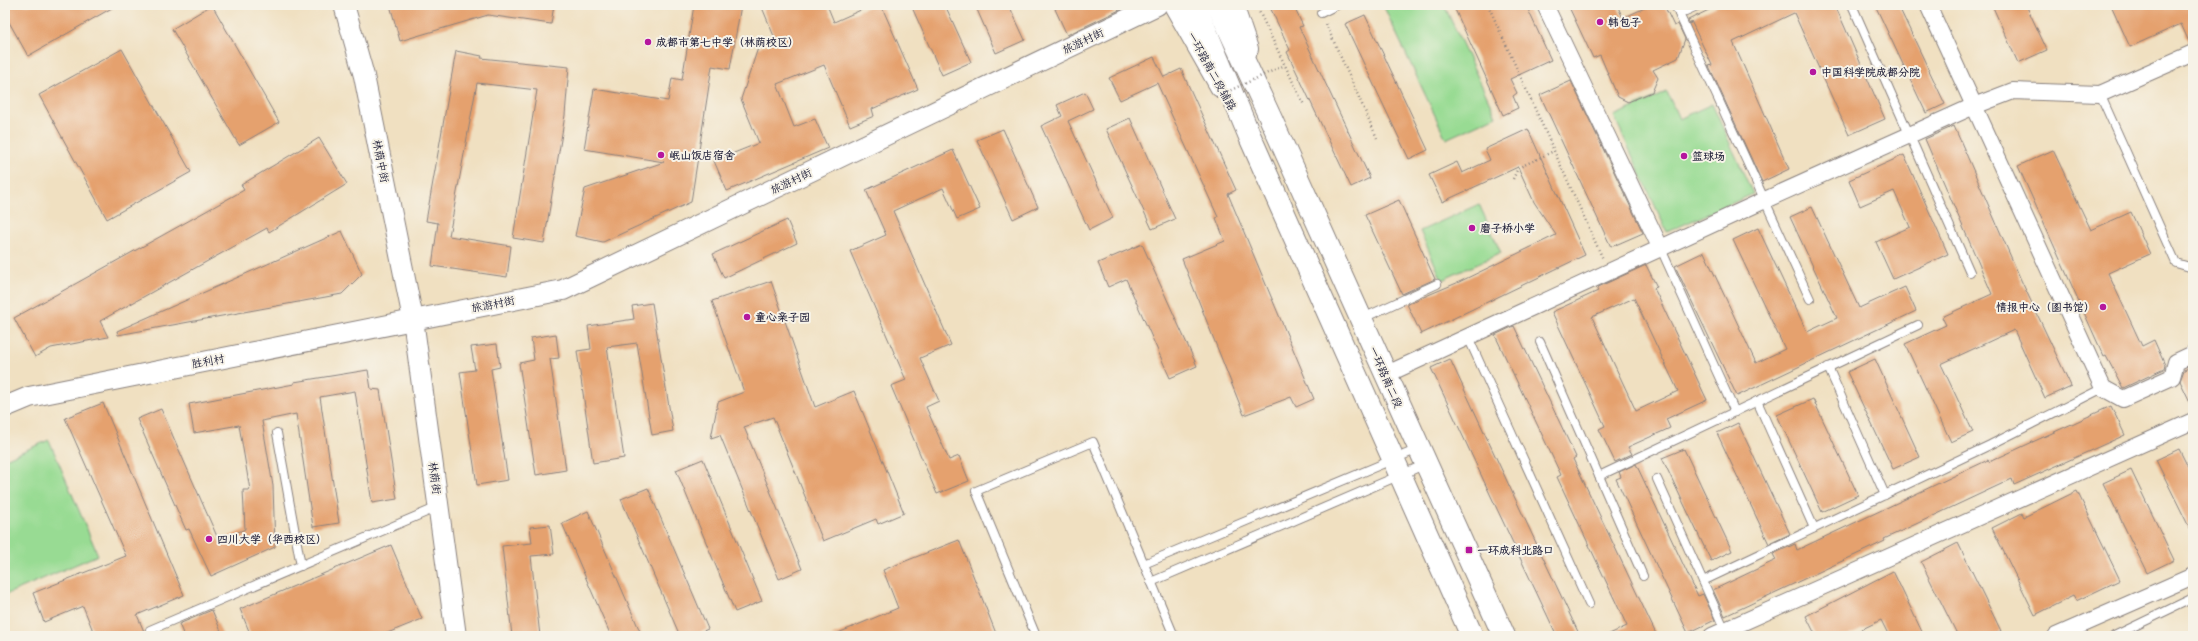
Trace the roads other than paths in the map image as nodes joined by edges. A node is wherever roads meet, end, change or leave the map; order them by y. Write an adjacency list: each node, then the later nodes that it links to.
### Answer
1 (344, 5): 27 (street, 林荫中街)
2 (1157, 5): 27 (street, 旅游村街)
3 (1175, 5): 20 (main road, 一环路南二段辅路)
4 (1195, 5): 20 (main road)
5 (1218, 5): 18 (main road)
6 (1232, 5): 18 (main road)
7 (1338, 5): 13 (lane)
8 (1546, 5): 22 (street)
9 (1675, 5): 14 (lane)
10 (1699, 5): 14 (lane)
11 (1852, 5): 19 (lane)
12 (1928, 5): 17 (street)
13 (1321, 13)
14 (1679, 14): 21 (lane)
15 (2193, 53): 16 (street)
16 (2100, 94): 17 (street); 23 (lane)
17 (1974, 106): 19 (street); 35 (street)
18 (1270, 117): 28 (main road, 一环路南二段)
19 (1911, 135): 21 (street); 24 (lane)
20 (1250, 137): 42 (main road)
21 (1766, 200): 22 (street); 26 (lane)
22 (1661, 248): 30 (street); 38 (lane)
23 (2193, 268)
24 (1970, 272)
25 (1437, 284): 28 (lane)
26 (1810, 299)
27 (413, 319): 37 (street, 胜利村); 46 (street, 林荫街)
28 (1360, 319): 34 (main road, 一环路南二段)
29 (1918, 325): 33 (lane)
30 (1468, 337): 34 (street); 55 (lane)
31 (1540, 342): 43 (lane)
32 (2193, 354): 35 (street)
33 (1828, 367): 36 (lane); 45 (lane)
34 (1385, 375): 41 (main road, 一环路南二段)
35 (2103, 388): 45 (lane)
36 (1757, 401): 38 (lane); 47 (lane)
37 (5, 408)
38 (1735, 412): 43 (lane)
39 (2193, 421): 57 (street)
40 (277, 433): 49 (lane)
41 (1422, 457): 42 (lane); 42 (lane); 62 (main road, 一环路南二段)
42 (1396, 468): 48 (lane); 53 (lane); 61 (main road)
43 (1599, 476): 50 (lane)
44 (1657, 479): 52 (lane)
45 (1885, 495): 47 (lane)
46 (439, 507): 49 (lane); 58 (street, 林荫街)
47 (1814, 528): 52 (lane)
48 (1144, 564): 53 (lane); 59 (lane)
49 (301, 566): 56 (lane)
50 (1643, 576)
51 (2193, 576): 63 (street)
52 (1703, 581): 57 (lane)
53 (1151, 582): 60 (lane)
54 (2193, 598): 64 (lane)
55 (1589, 604)
56 (150, 630)
57 (1719, 633)
58 (456, 636)
59 (1036, 636)
60 (1174, 636)
61 (1472, 636)
62 (1504, 636)
63 (2056, 636)
64 (2114, 636)

